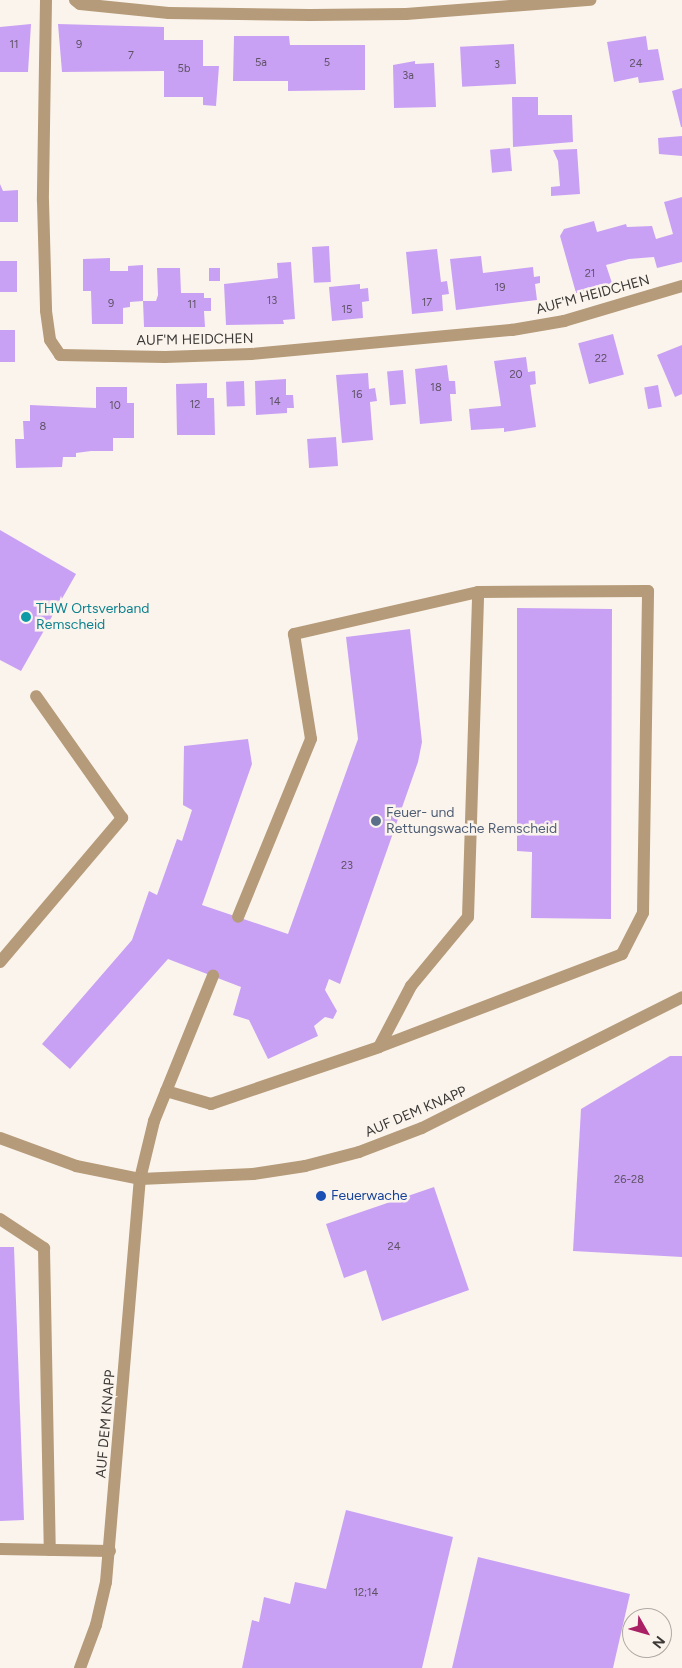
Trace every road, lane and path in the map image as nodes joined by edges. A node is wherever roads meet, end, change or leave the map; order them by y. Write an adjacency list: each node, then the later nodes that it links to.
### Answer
1 (46, 0): 4 (street, AUF'M HEIDCHEN)
2 (75, 0): 3 (street)
3 (590, 0)
4 (682, 286)
5 (478, 592): 7 (street); 11 (street); 11 (street)
6 (36, 696): 8 (street)
7 (238, 917)
8 (0, 962)
9 (213, 976): 12 (street)
10 (682, 998): 14 (street, AUF DEM KNAPP)
11 (379, 1047): 12 (street)
12 (166, 1091): 14 (street)
13 (0, 1138): 14 (street, AUF DEM KNAPP)
14 (140, 1178): 18 (street, AUF DEM KNAPP)
15 (0, 1219): 17 (street)
16 (0, 1549): 17 (street)
17 (50, 1550): 18 (street)
18 (110, 1551): 19 (street, AUF DEM KNAPP)
19 (80, 1668)

